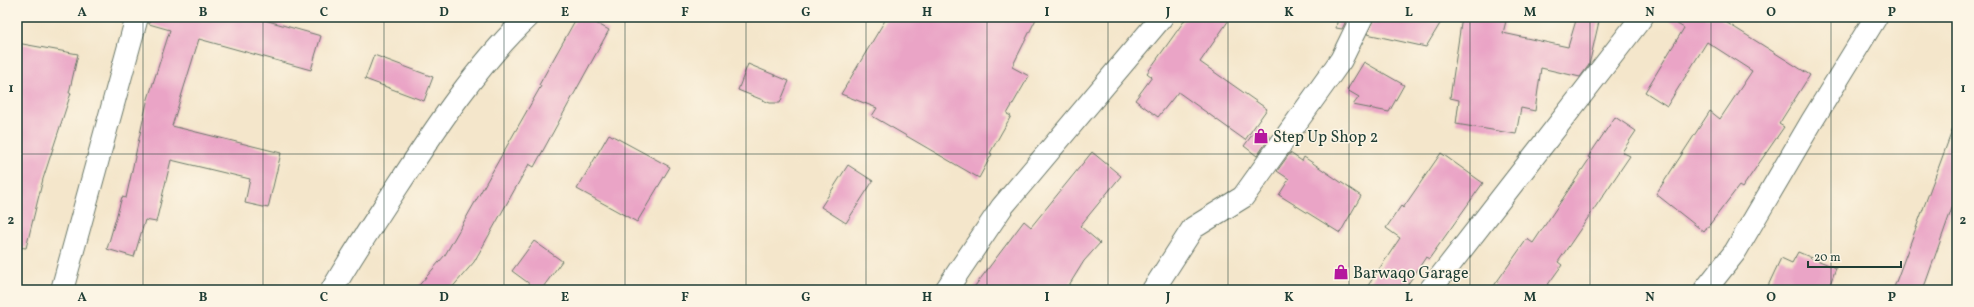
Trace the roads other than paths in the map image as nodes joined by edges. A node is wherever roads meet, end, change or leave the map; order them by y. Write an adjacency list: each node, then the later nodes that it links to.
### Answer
1 (136, 17): 7 (street)
2 (528, 17): 8 (street)
3 (1162, 17): 9 (street)
4 (1362, 17): 10 (street)
5 (1642, 17): 11 (street)
6 (1876, 17): 12 (street)
7 (62, 290)
8 (332, 290)
9 (946, 290)
10 (1153, 290)
11 (1430, 290)
12 (1705, 290)

